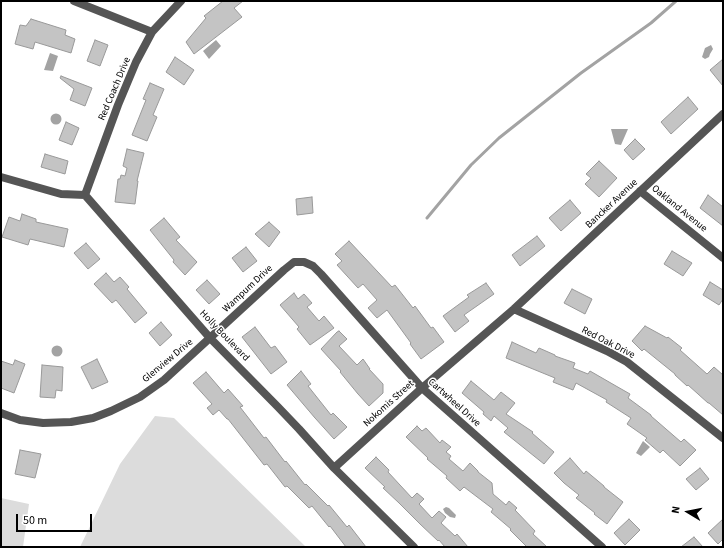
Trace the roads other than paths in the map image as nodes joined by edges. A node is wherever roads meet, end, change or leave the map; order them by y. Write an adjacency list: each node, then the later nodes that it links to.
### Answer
1 (74, 1): 3 (street)
2 (181, 1): 3 (street, Red Coach Drive)
3 (152, 32): 7 (street, Red Coach Drive)
4 (723, 114): 6 (street, Bancker Avenue)
5 (1, 177): 7 (street)
6 (640, 191): 8 (street, Oakland Avenue); 10 (street, Bancker Avenue)
7 (85, 195): 11 (street, Holly Boulevard)
8 (723, 258)
9 (304, 262): 11 (street, Wampum Drive); 12 (street, Cartwheel Drive)
10 (514, 309): 12 (street, Nokomis Street); 14 (street, Red Oak Drive)
11 (210, 338): 13 (street, Glenview Drive); 15 (street, Holly Boulevard)
12 (422, 388): 15 (street, Nokomis Street); 17 (street, Cartwheel Drive)
13 (1, 413)
14 (723, 438)
15 (334, 468): 16 (street, Holly Boulevard)
16 (414, 547)
17 (602, 547)

